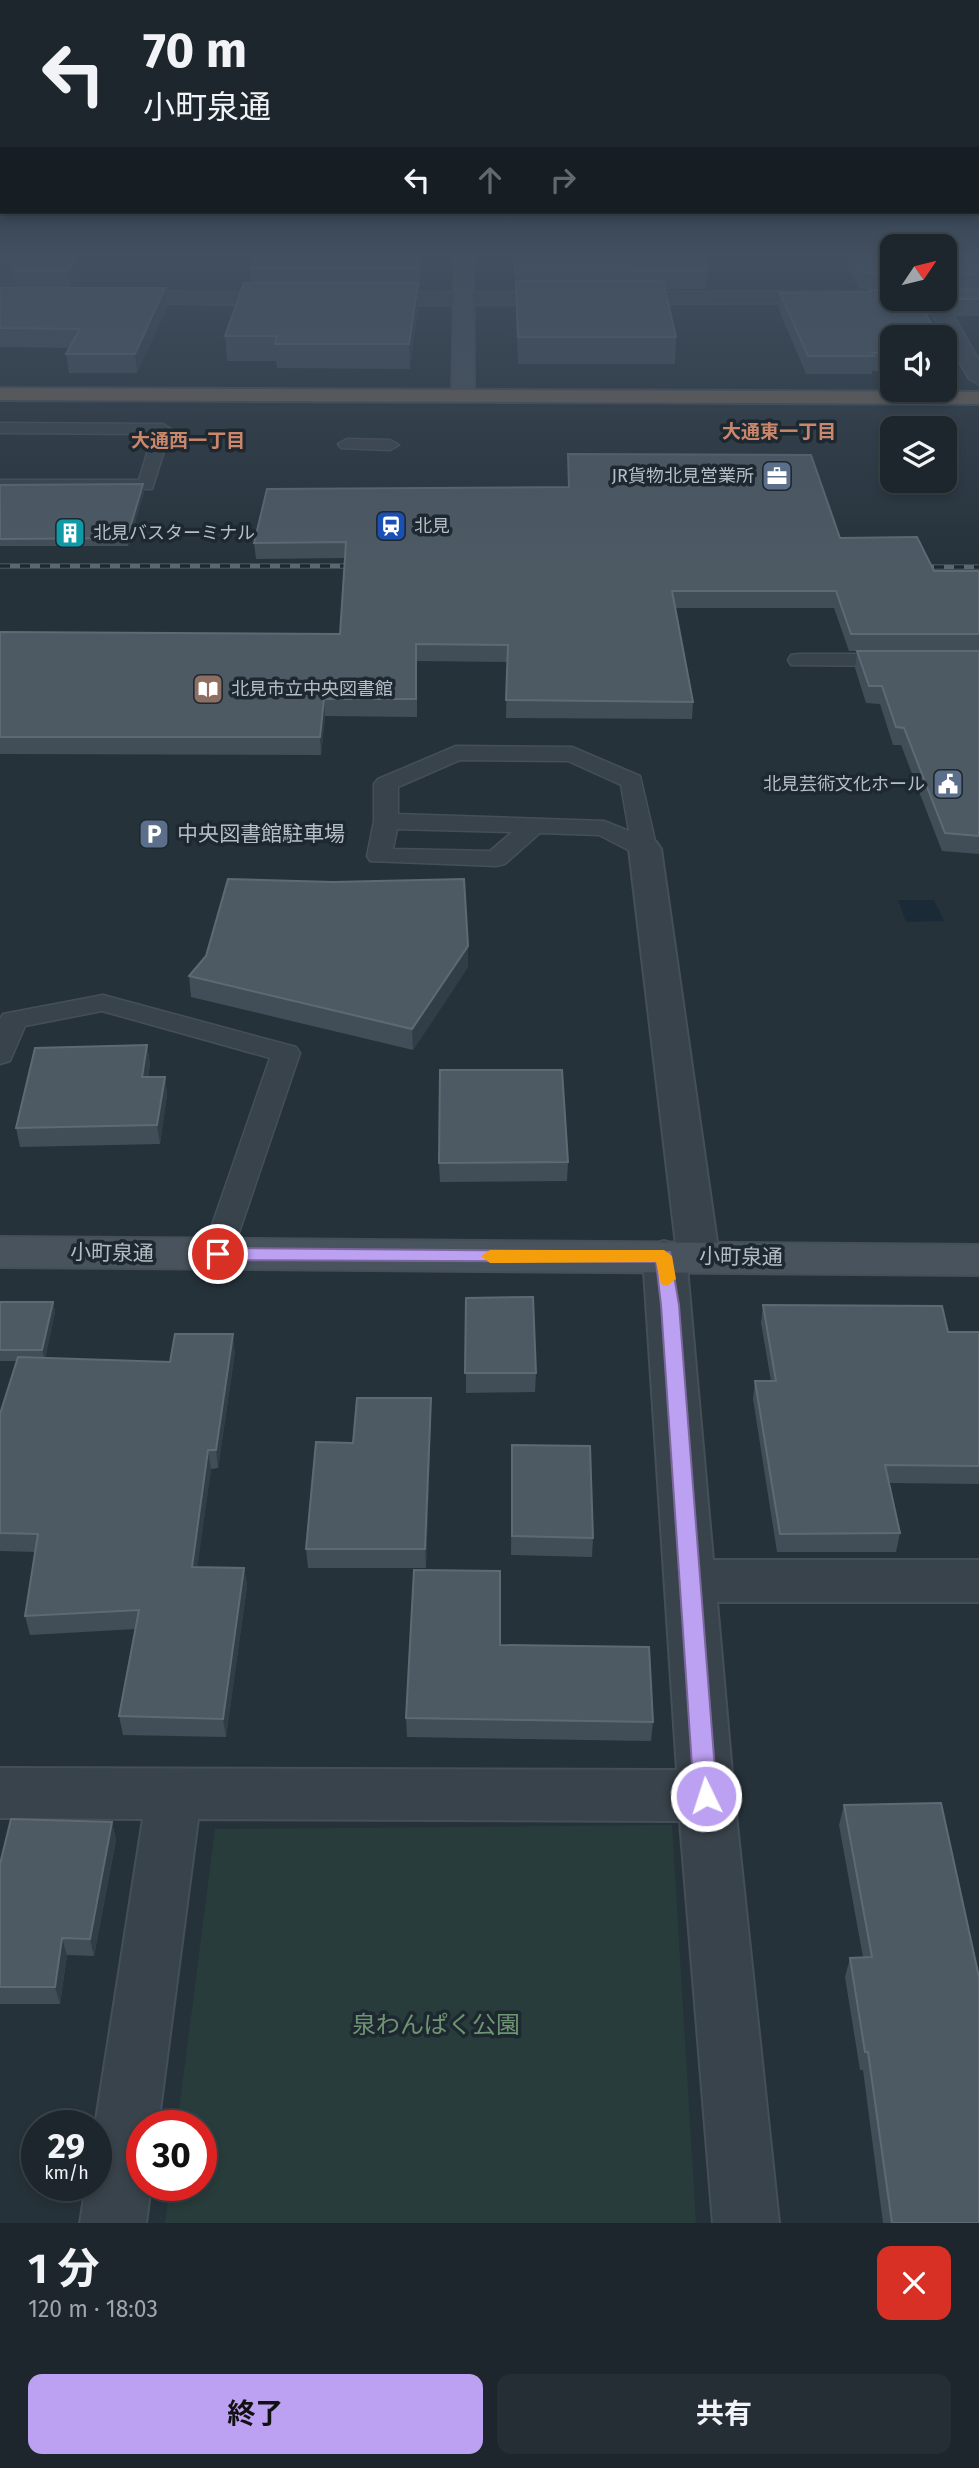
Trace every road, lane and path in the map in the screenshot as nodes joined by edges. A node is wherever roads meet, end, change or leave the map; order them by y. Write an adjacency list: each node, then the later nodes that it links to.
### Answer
1 (462, 357): 5 (street)
2 (967, 357): 3 (street)
3 (979, 378)
4 (0, 394): 5 (highway)
5 (463, 396): 6 (highway)
6 (979, 398)
7 (2, 433): 10 (lane)
8 (347, 444): 9 (lane)
9 (390, 444)
10 (0, 485)
11 (799, 660): 12 (lane)
12 (910, 660)
13 (386, 821): 14 (lane); 14 (lane); 15 (lane)
14 (534, 826): 15 (lane)
15 (645, 849): 19 (street)
16 (0, 1055): 18 (lane)
17 (0, 1252): 18 (street, 小町泉通)
18 (218, 1254): 19 (street, 小町泉通)
19 (681, 1256): 20 (street, 小町泉通); 21 (street)
20 (979, 1260)
21 (691, 1581): 22 (street); 25 (street)
22 (979, 1581)
23 (0, 1794): 24 (street)
24 (174, 1794): 25 (street); 26 (street)
25 (706, 1796): 27 (street)
26 (113, 2223)
27 (746, 2223)

